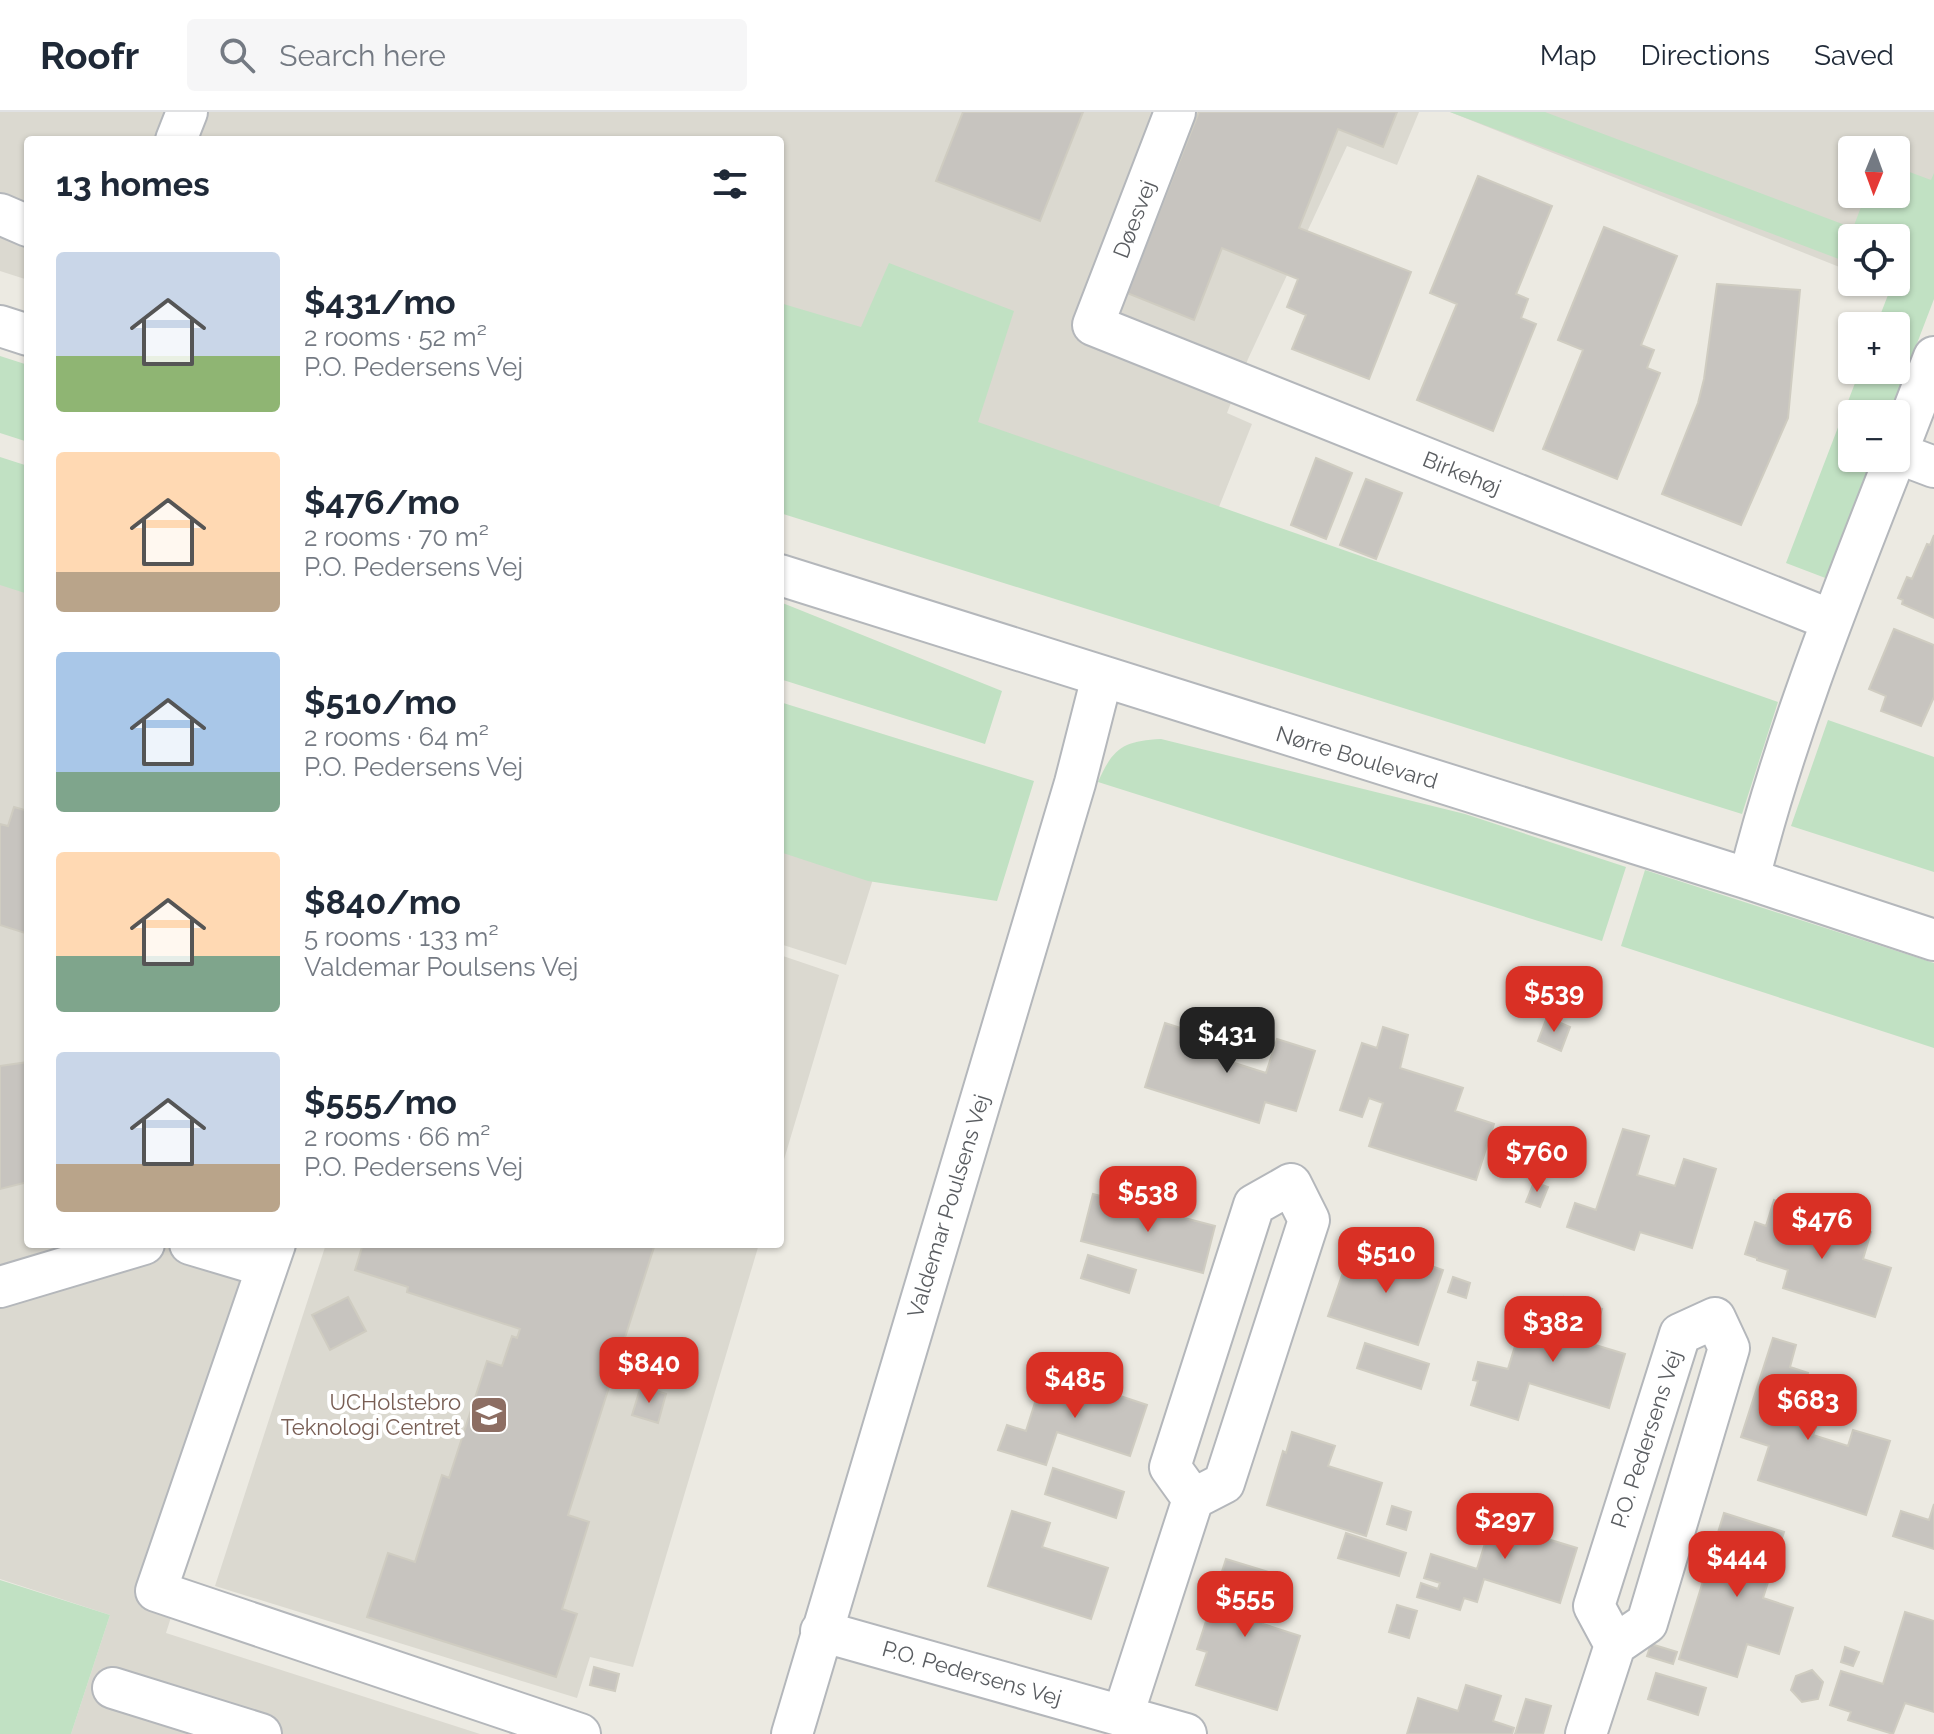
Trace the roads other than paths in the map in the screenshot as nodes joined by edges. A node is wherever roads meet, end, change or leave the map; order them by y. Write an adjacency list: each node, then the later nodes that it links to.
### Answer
1 (187, 112): 3 (street)
2 (1175, 112): 6 (street, Døesvej)
3 (178, 136)
4 (0, 214): 5 (street)
5 (24, 224)
6 (1093, 325): 15 (street, Birkehøj)
7 (0, 326): 8 (street)
8 (24, 334)
9 (1934, 357): 10 (street)
10 (1910, 419)
11 (1910, 459): 12 (street)
12 (1934, 467)
13 (1889, 472): 15 (street)
14 (784, 576): 16 (street, Nørre Boulevard)
15 (1831, 620): 17 (street)
16 (1102, 677): 17 (street, Nørre Boulevard); 24 (street, Valdemar Poulsens Vej)
17 (1749, 879): 18 (street, Nørre Boulevard)
18 (1934, 940)
19 (131, 1248): 22 (street)
20 (219, 1248): 21 (street)
21 (271, 1255): 29 (street)
22 (0, 1287)
23 (1193, 1499): 23 (street); 27 (street)
24 (821, 1631): 27 (street, P.O. Pedersens Vej); 30 (street, Valdemar Poulsens Vej)
25 (1615, 1645): 25 (street, P.O. Pedersens Vej); 32 (street)
26 (113, 1688): 28 (street)
27 (1123, 1715): 31 (street, P.O. Pedersens Vej)
28 (261, 1734)
29 (580, 1734)
30 (792, 1734)
31 (1186, 1734)
32 (1586, 1734)

